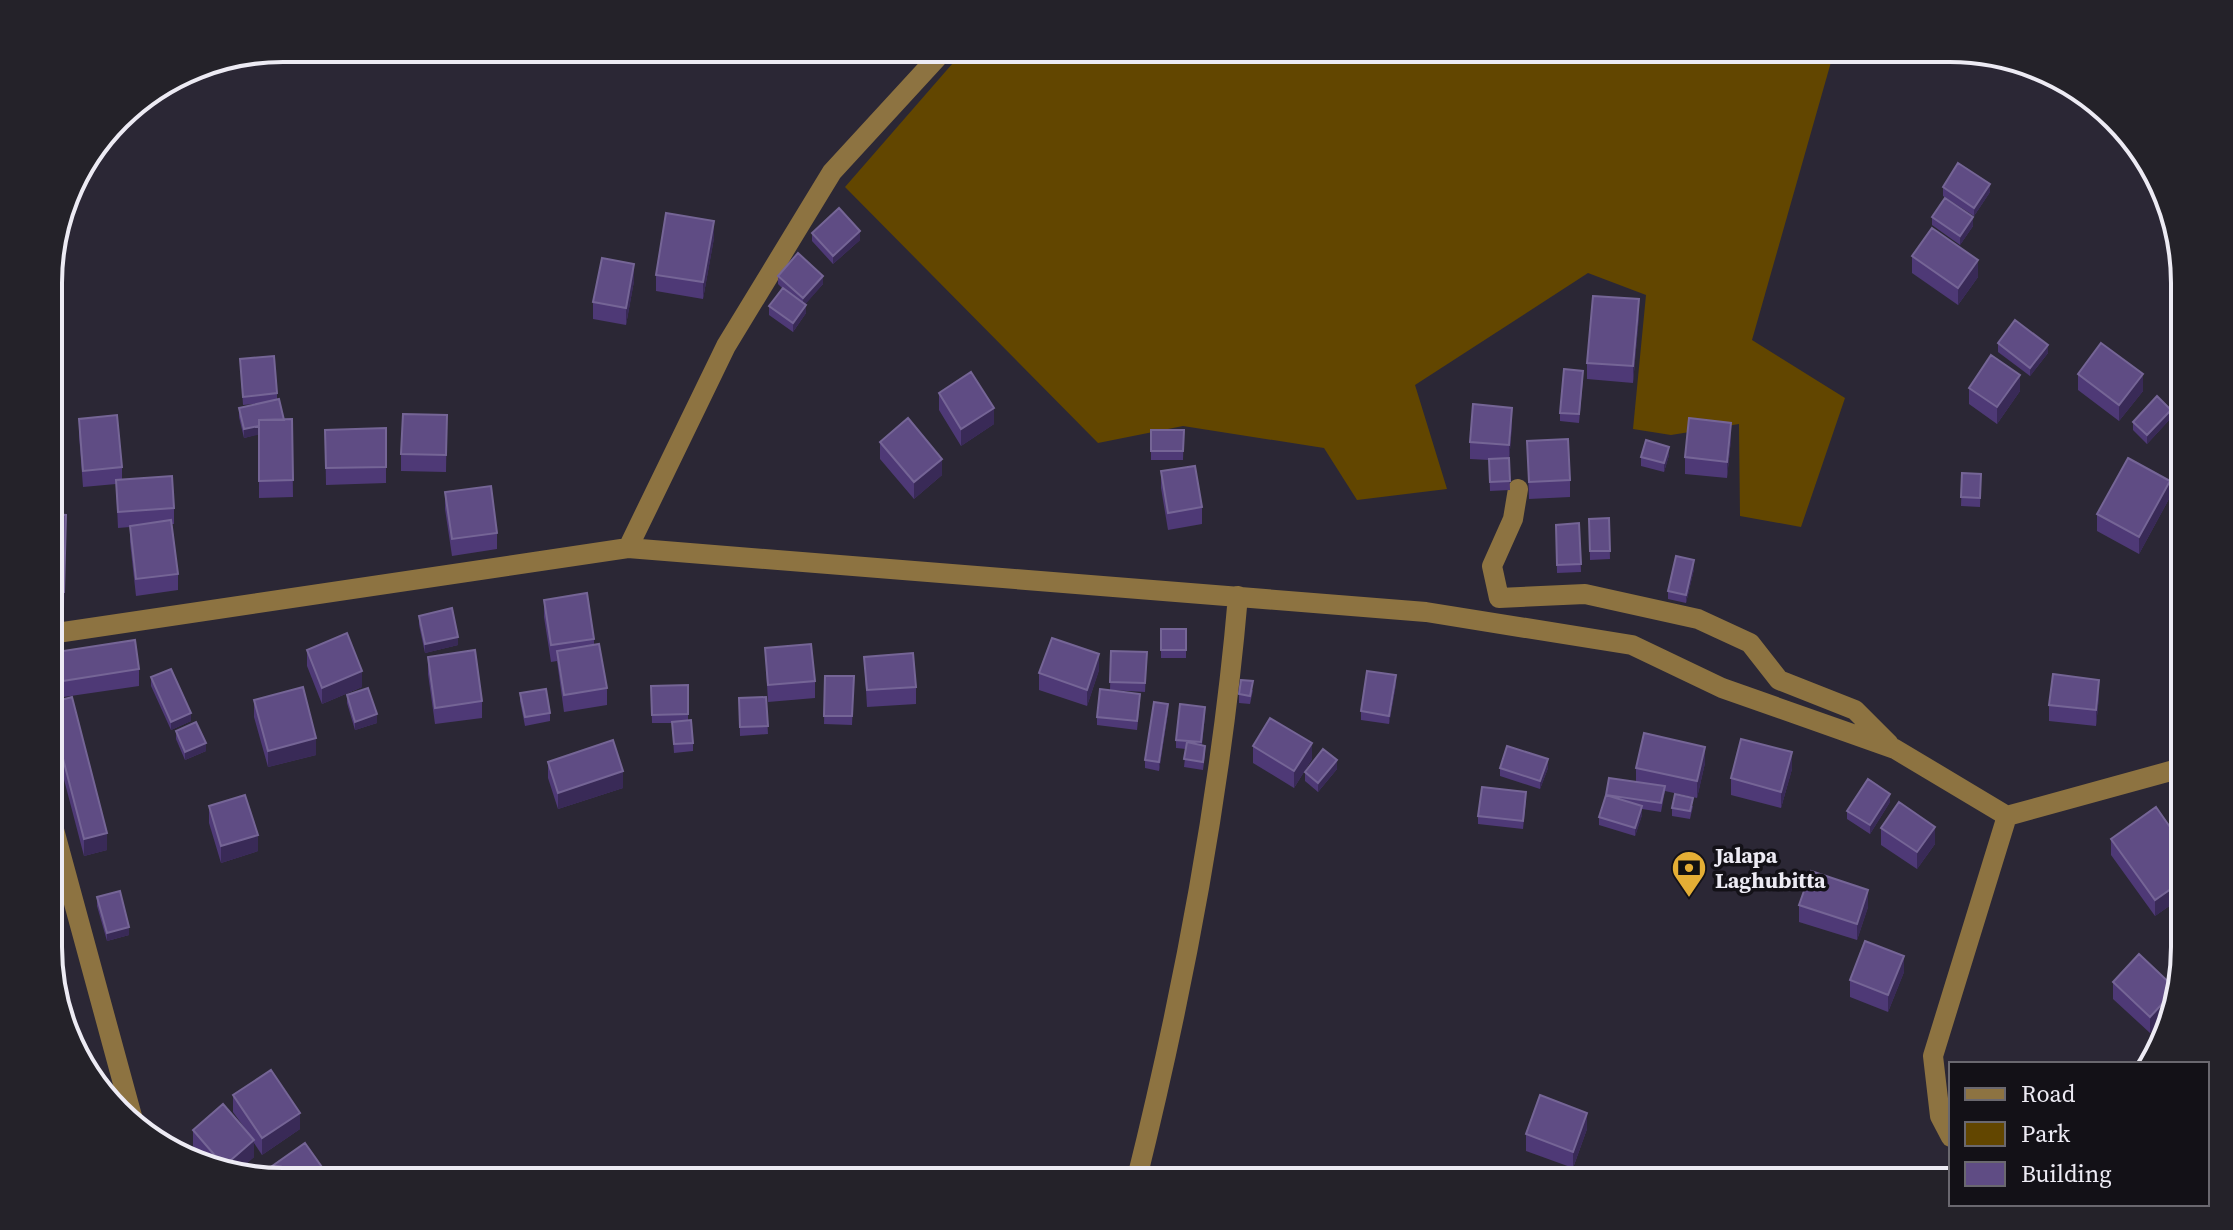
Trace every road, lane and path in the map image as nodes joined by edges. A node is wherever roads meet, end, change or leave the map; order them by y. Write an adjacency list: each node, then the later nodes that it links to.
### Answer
1 (933, 62): 3 (street)
2 (1518, 489): 6 (street)
3 (628, 548): 4 (street); 5 (street)
4 (1238, 596): 6 (street); 12 (street)
5 (62, 632)
6 (1895, 749): 8 (street)
7 (2171, 771): 8 (street)
8 (2007, 816): 11 (street)
9 (62, 859): 10 (street)
10 (129, 1105)
11 (1949, 1133)
12 (1139, 1168)

